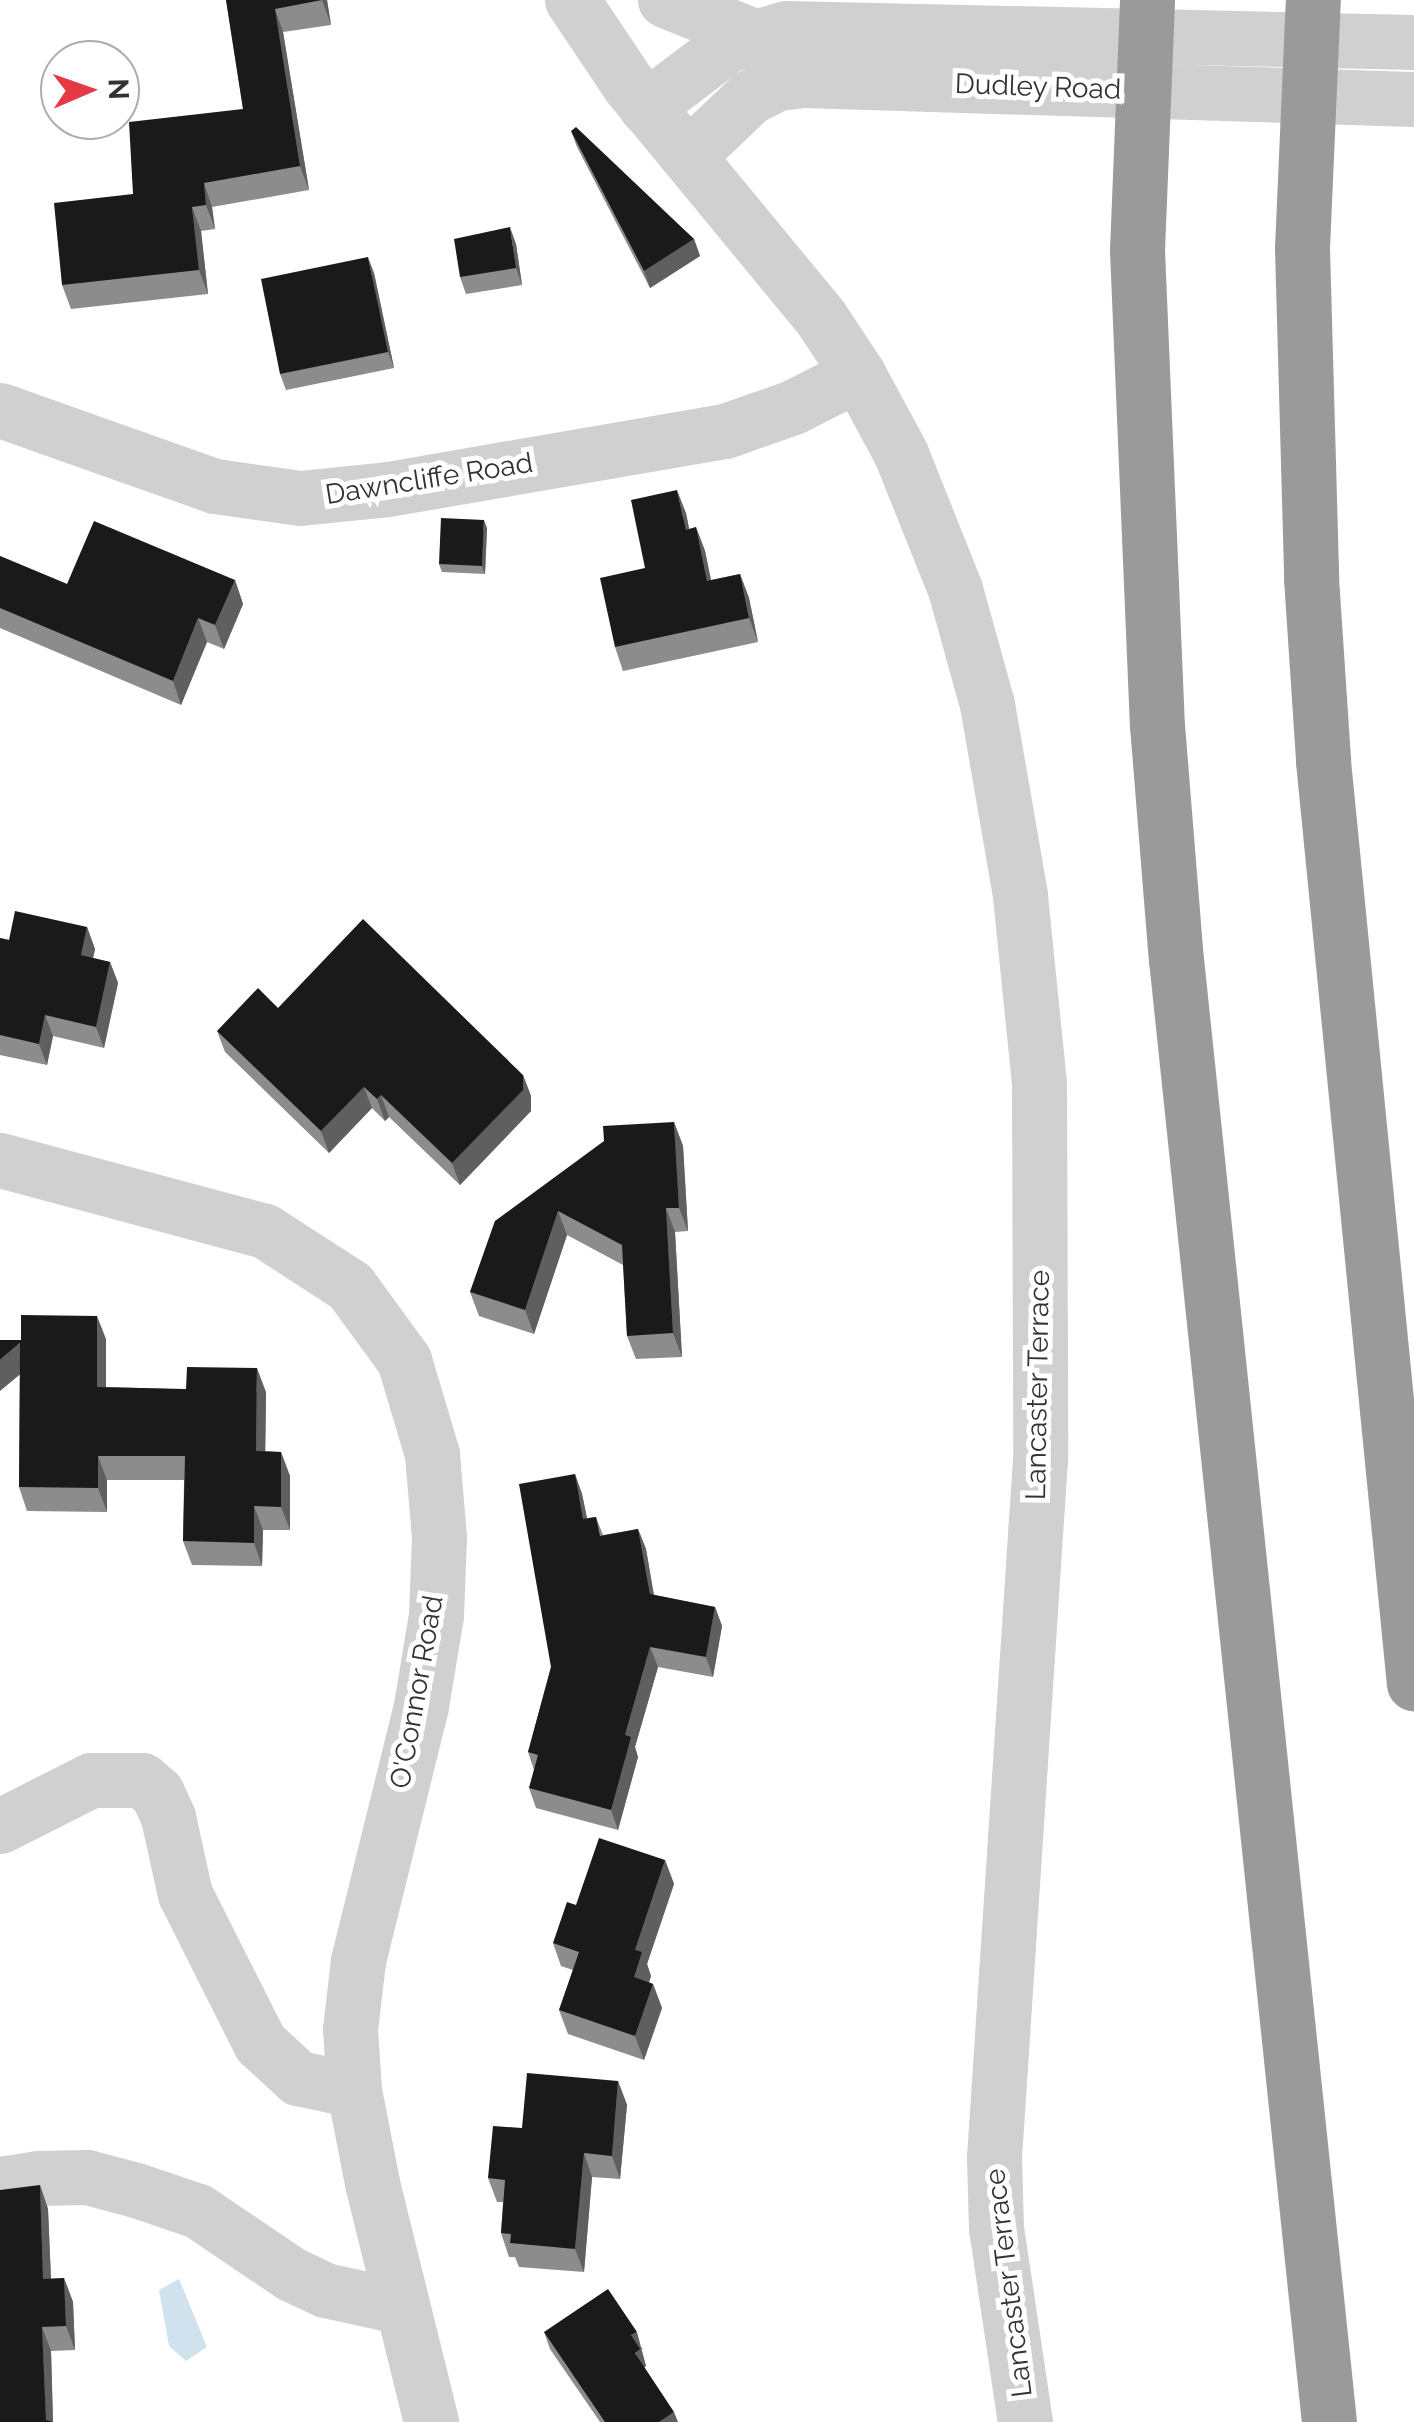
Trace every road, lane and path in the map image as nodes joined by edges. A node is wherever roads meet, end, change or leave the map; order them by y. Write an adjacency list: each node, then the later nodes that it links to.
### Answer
1 (572, 0): 8 (street, Lancaster Terrace)
2 (664, 0): 5 (street, Dudley Road)
3 (1146, 0): 20 (highway, bridge)
4 (1313, 0): 13 (highway, bridge)
5 (750, 35): 6 (street, Dudley Road); 8 (street, Dudley Road)
6 (1414, 42)
7 (1414, 99): 9 (street, Dudley Road)
8 (646, 107): 9 (street, Lancaster Terrace)
9 (690, 156): 10 (street, Lancaster Terrace)
10 (858, 374): 11 (street, Dawncliffe Road); 19 (street, Lancaster Terrace)
11 (0, 410)
12 (0, 1160): 15 (street, O'Connor Road)
13 (1414, 1684)
14 (0, 1826): 15 (street)
15 (354, 2090): 17 (street, O'Connor Road)
16 (0, 2184): 17 (street)
17 (402, 2308): 18 (street, O'Connor Road)
18 (431, 2422)
19 (1025, 2422)
20 (1329, 2422)

